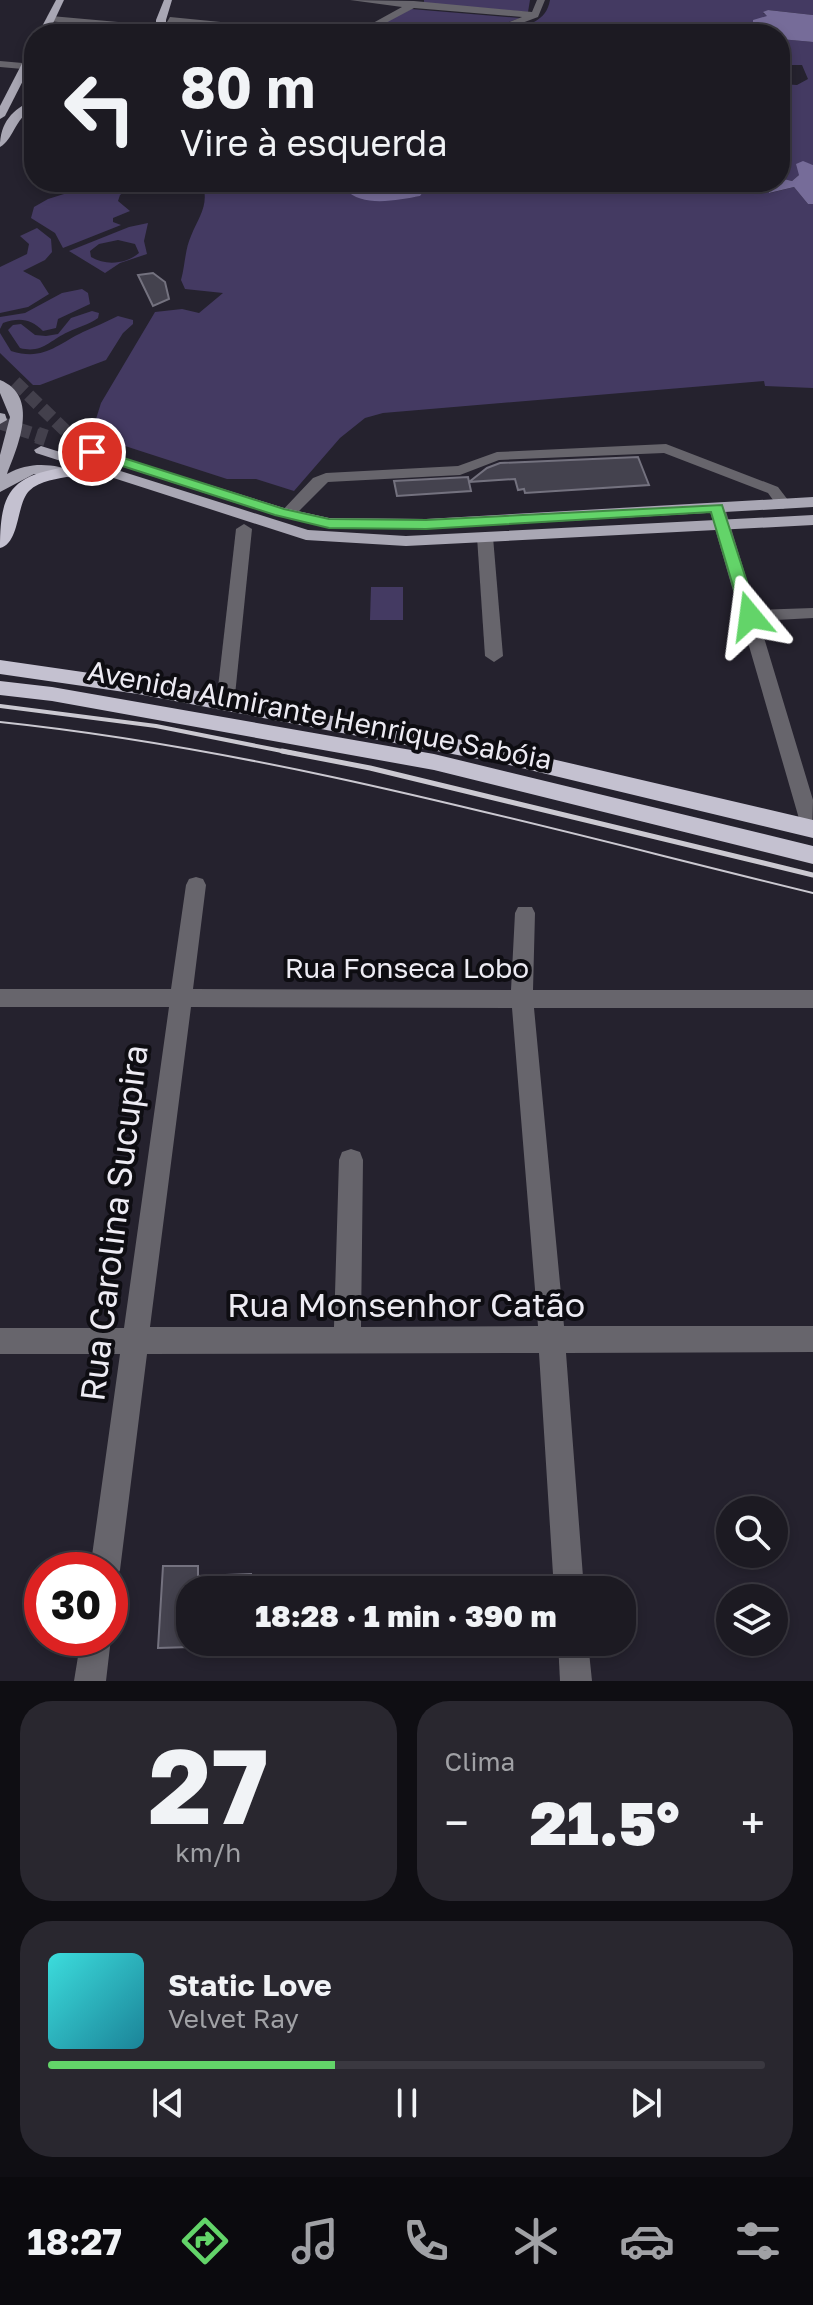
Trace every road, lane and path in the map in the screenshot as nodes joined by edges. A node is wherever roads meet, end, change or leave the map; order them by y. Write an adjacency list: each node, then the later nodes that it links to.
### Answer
1 (60, 0): 8 (main road)
2 (168, 0): 11 (main road)
3 (177, 0): 12 (main road)
4 (354, 0): 6 (street)
5 (541, 0): 7 (street)
6 (414, 2): 7 (street); 13 (street)
7 (535, 15): 14 (street)
8 (51, 19): 9 (main road); 10 (street)
9 (48, 24)
10 (114, 24)
11 (163, 24)
12 (167, 24)
13 (376, 24)
14 (511, 24)
15 (0, 64): 16 (street)
16 (24, 66)
17 (24, 76): 19 (main road)
18 (24, 101): 19 (main road)
19 (7, 102): 21 (main road)
20 (24, 108): 22 (main road)
21 (0, 116)
22 (0, 144)
23 (0, 371): 24 (main road)
24 (8, 383): 28 (main road)
25 (77, 442): 26 (main road)
26 (92, 452): 32 (main road); 36 (main road)
27 (66, 472): 29 (main road); 35 (main road); 38 (highway)
28 (0, 474)
29 (0, 487)
30 (813, 502): 31 (main road)
31 (783, 504): 32 (street); 33 (main road)
32 (287, 514): 33 (main road)
33 (720, 516): 34 (main road); 37 (main road); 40 (street)
34 (813, 520)
35 (244, 529): 36 (main road); 44 (street)
36 (306, 535): 37 (main road)
37 (485, 537): 41 (street)
38 (0, 542)
39 (813, 613): 40 (street)
40 (750, 616): 45 (street)
41 (494, 656)
42 (0, 667): 44 (highway, Avenida Almirante Henrique Sabóia)
43 (0, 688): 46 (highway, Avenida Almirante Henrique Sabóia)
44 (225, 705): 45 (highway, Avenida Almirante Henrique Sabóia)
45 (812, 829)
46 (813, 855)
47 (196, 885): 50 (street, Rua Carolina Sucupira)
48 (525, 913): 51 (street)
49 (0, 998): 50 (street, Rua Fonseca Lobo)
50 (181, 998): 51 (street, Rua Fonseca Lobo); 57 (street, Rua Carolina Sucupira)
51 (522, 998): 52 (street, Rua Fonseca Lobo); 55 (street)
52 (813, 999)
53 (351, 1160): 58 (street)
54 (813, 1339): 55 (street, Rua Monsenhor Catão)
55 (552, 1340): 58 (street, Rua Monsenhor Catão); 60 (street)
56 (0, 1341): 57 (street, Rua Monsenhor Catão)
57 (137, 1341): 58 (street, Rua Monsenhor Catão); 59 (street, Rua Carolina Sucupira)
58 (347, 1341)
59 (108, 1552)
60 (568, 1576)
61 (93, 1656): 63 (street)
62 (574, 1656): 64 (street)
63 (90, 1681)
64 (576, 1681)

